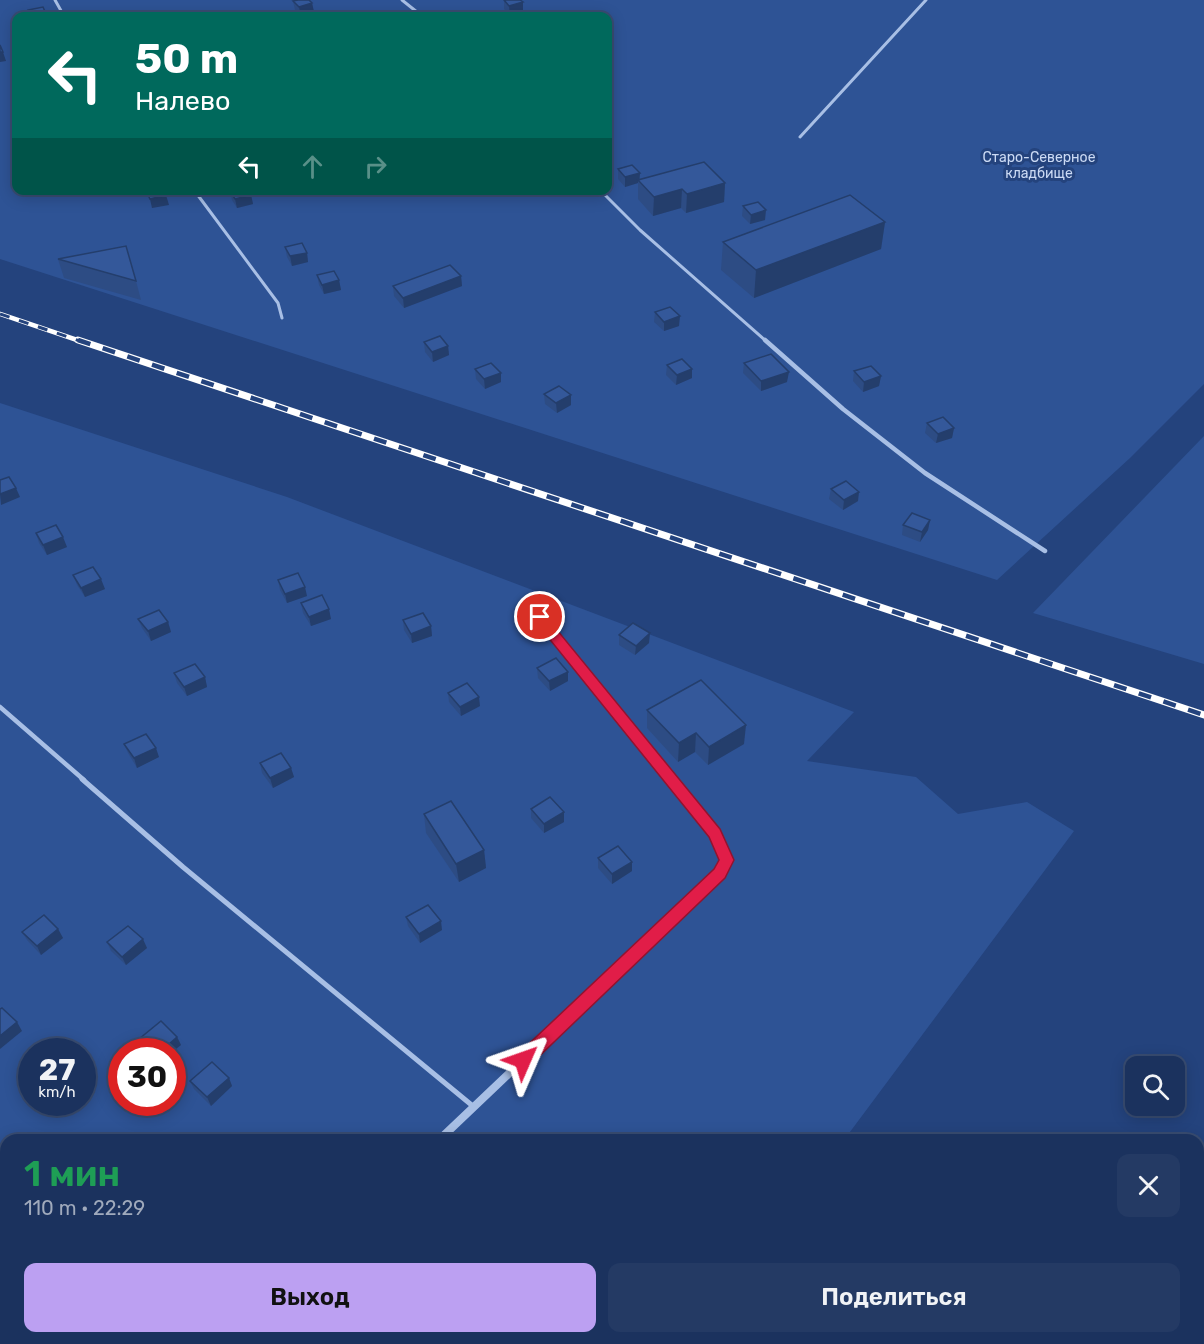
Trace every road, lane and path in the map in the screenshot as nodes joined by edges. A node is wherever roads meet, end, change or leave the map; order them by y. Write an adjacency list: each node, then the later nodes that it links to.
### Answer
1 (402, 0): 3 (lane)
2 (926, 0): 4 (lane)
3 (417, 12)
4 (800, 137)
5 (198, 195): 7 (lane)
6 (605, 195): 8 (lane)
7 (282, 318)
8 (1045, 551)
9 (540, 617): 11 (street)
10 (0, 707): 11 (lane)
11 (474, 1107): 12 (street)
12 (445, 1134)

